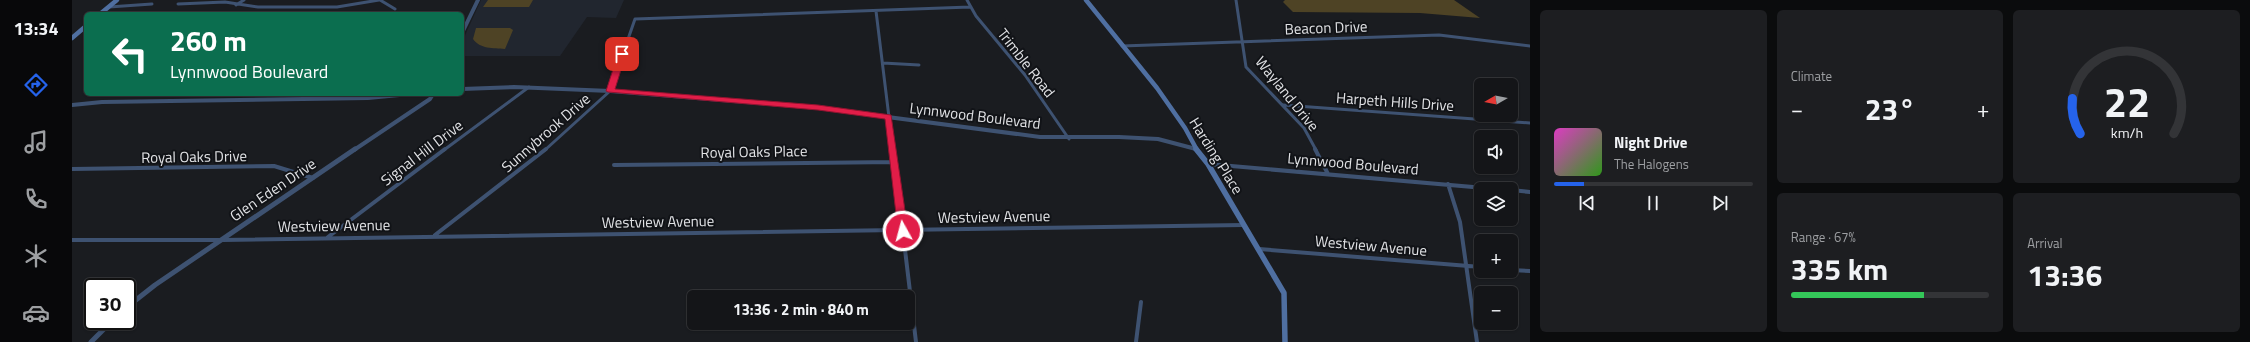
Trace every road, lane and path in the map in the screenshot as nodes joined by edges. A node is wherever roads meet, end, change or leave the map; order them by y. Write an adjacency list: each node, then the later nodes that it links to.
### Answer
1 (117, 0): 11 (main road)
2 (244, 0): 10 (street)
3 (380, 0): 10 (street); 13 (street)
4 (478, 0): 16 (street)
5 (966, 0): 12 (street, Trimble Road)
6 (1086, 0): 20 (main road, Harding Place)
7 (1236, 0): 19 (street, Wayland Drive)
8 (152, 4): 11 (street)
9 (178, 4): 10 (street)
10 (236, 5)
11 (109, 6): 15 (main road)
12 (970, 7): 14 (street, Sunnybrook Drive); 33 (street, Trimble Road)
13 (395, 9)
14 (876, 11): 22 (street); 26 (street, Sunnybrook Drive)
15 (102, 12)
16 (464, 29)
17 (84, 30): 18 (main road)
18 (72, 38)
19 (1242, 43): 20 (street, Beacon Drive); 21 (street, Beacon Drive); 30 (street, Wayland Drive)
20 (1122, 46): 34 (main road, Harding Place)
21 (1530, 46)
22 (883, 64): 23 (street); 31 (street)
23 (919, 65)
24 (529, 87): 25 (street, Lynnwood Boulevard); 26 (street, Lynnwood Boulevard); 48 (street, Signal Hill Drive)
25 (464, 89)
26 (610, 91): 31 (street, Lynnwood Boulevard); 47 (street, Sunnybrook Drive)
27 (389, 96): 29 (street)
28 (432, 96): 40 (street, Glen Eden Drive)
29 (72, 104)
30 (1283, 105): 32 (street, Harpeth Hills Drive); 39 (street, Wayland Drive)
31 (888, 117): 33 (street, Lynnwood Boulevard); 35 (street)
32 (1530, 123)
33 (1069, 139): 34 (street, Lynnwood Boulevard)
34 (1196, 149): 36 (main road, Harding Place)
35 (895, 162): 37 (street, Royal Oaks Place); 46 (street)
36 (1208, 164): 39 (street, Lynnwood Boulevard); 45 (main road, Harding Place)
37 (614, 165)
38 (72, 169): 40 (street, Royal Oaks Drive)
39 (1328, 174): 41 (street, Lynnwood Boulevard)
40 (313, 178): 50 (street, Glen Eden Drive)
41 (1448, 184): 42 (street, Lynnwood Boulevard); 52 (street)
42 (1474, 187)
43 (1518, 191): 44 (street)
44 (1530, 192)
45 (1244, 225): 46 (street, Westview Avenue); 51 (main road, Harding Place)
46 (903, 231): 47 (street, Westview Avenue); 60 (street)
47 (434, 236): 48 (street, Westview Avenue)
48 (328, 237): 50 (street, Westview Avenue)
49 (72, 240): 50 (street, Westview Avenue)
50 (223, 240): 56 (street, Glen Eden Drive)
51 (1259, 249): 52 (street, Westview Avenue); 62 (main road, Harding Place)
52 (1467, 266): 53 (street, Westview Avenue); 63 (street)
53 (1474, 266)
54 (1518, 270): 55 (street)
55 (1530, 271)
56 (136, 300)
57 (1141, 302): 61 (street)
58 (103, 330): 59 (street)
59 (91, 342)
60 (916, 342)
61 (1136, 342)
62 (1285, 342)
63 (1477, 342)

